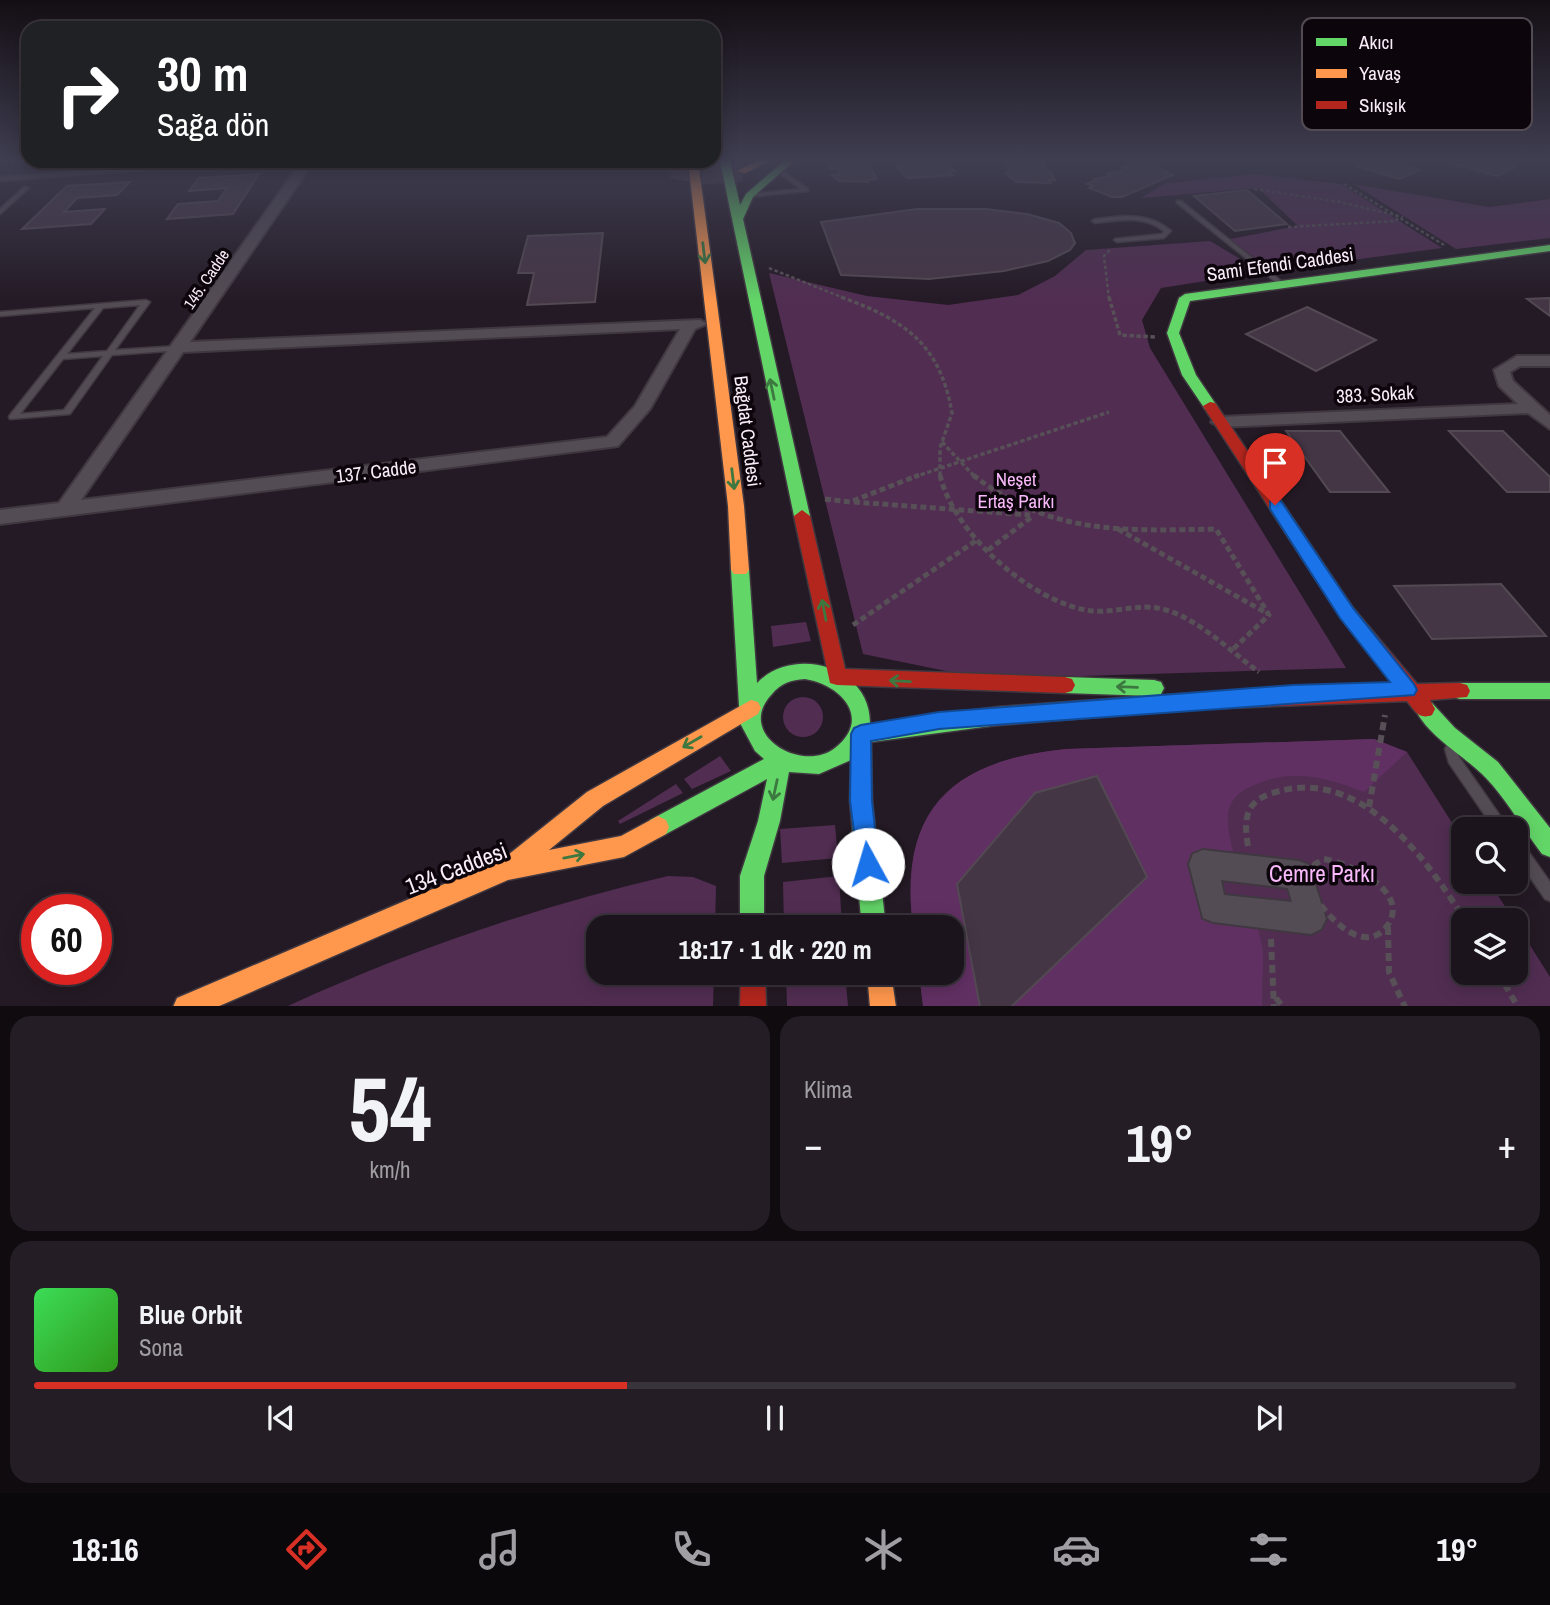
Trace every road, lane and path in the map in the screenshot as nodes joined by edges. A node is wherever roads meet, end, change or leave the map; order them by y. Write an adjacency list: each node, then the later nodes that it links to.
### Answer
1 (276, 208): 22 (street, 145. Cadde)
2 (699, 208): 19 (main road, Bağdat Caddesi, one-way to 19)
3 (735, 208): 9 (main road, Bağdat Caddesi)
4 (743, 208): 9 (main road)
5 (1186, 208): 16 (lane)
6 (1360, 208): 8 (path)
7 (1383, 208): 8 (path)
8 (1400, 218): 11 (path); 15 (path)
9 (737, 220): 14 (main road, Bağdat Caddesi)
10 (1095, 221): 12 (lane)
11 (1288, 227)
12 (1117, 243): 21 (path)
13 (1550, 248): 15 (main road, Sami Efendi Caddesi)
14 (744, 255): 30 (path); 33 (main road, Bağdat Caddesi, one-way to 14)
15 (1455, 258): 16 (main road, Sami Efendi Caddesi)
16 (1284, 287): 21 (main road, Sami Efendi Caddesi)
17 (101, 306): 18 (lane); 23 (lane); 24 (lane)
18 (0, 314)
19 (713, 323): 20 (street); 51 (main road, Bağdat Caddesi, one-way to 51)
20 (690, 325): 22 (street); 35 (street, 137. Cadde)
21 (1175, 338): 28 (main road)
22 (180, 348): 23 (lane); 35 (street)
23 (110, 353): 24 (lane); 24 (lane)
24 (60, 357)
25 (1550, 361): 26 (street)
26 (1532, 408): 28 (street, 383. Sokak); 29 (street)
27 (1109, 412): 31 (path)
28 (1220, 422): 48 (main road)
29 (1550, 424)
30 (942, 442): 31 (path); 32 (path)
31 (957, 463): 32 (path); 37 (path)
32 (938, 468): 34 (path); 36 (path)
33 (796, 496): 34 (path); 43 (main road, Bağdat Caddesi, one-way to 33)
34 (850, 502): 36 (path)
35 (65, 509): 38 (street, 137. Cadde)
36 (954, 509): 37 (path); 40 (path)
37 (1034, 515): 39 (path); 41 (path)
38 (0, 517)
39 (1117, 528): 42 (path); 42 (path)
40 (977, 540): 41 (path); 43 (path)
41 (988, 550): 44 (path)
42 (1269, 615): 44 (path)
43 (829, 637): 46 (main road, Bağdat Caddesi)
44 (1230, 652): 45 (path)
45 (1257, 671)
46 (837, 677): 50 (main road, one-way to 46); 51 (main road); 52 (main road)
47 (1389, 690): 48 (main road); 50 (main road); 60 (path)
48 (1407, 690): 49 (main road); 53 (main road)
49 (1550, 691)
50 (1293, 694): 52 (main road)
51 (751, 708): 54 (main road, Bağdat Caddesi); 58 (main road, one-way to 58)
52 (861, 734): 54 (main road); 62 (main road)
53 (1448, 734): 55 (lane); 56 (main road)
54 (781, 761): 58 (main road, 134 Caddesi, one-way to 54); 61 (main road, one-way to 61)
55 (1494, 817)
56 (1550, 846)
57 (1528, 863): 59 (lane)
58 (507, 869): 64 (main road, 134 Caddesi)
59 (1550, 894)
60 (1457, 908)
61 (752, 915)
62 (873, 915)
63 (1388, 926): 63 (path); 74 (path)
64 (254, 976): 68 (main road); 70 (main road, 134 Caddesi)
65 (753, 985): 71 (main road)
66 (880, 985): 72 (main road)
67 (1505, 985): 75 (path)
68 (246, 996)
69 (1276, 998): 73 (path)
70 (186, 1006)
71 (753, 1006)
72 (883, 1006)
73 (1283, 1006)
74 (1405, 1006)
75 (1518, 1006)

